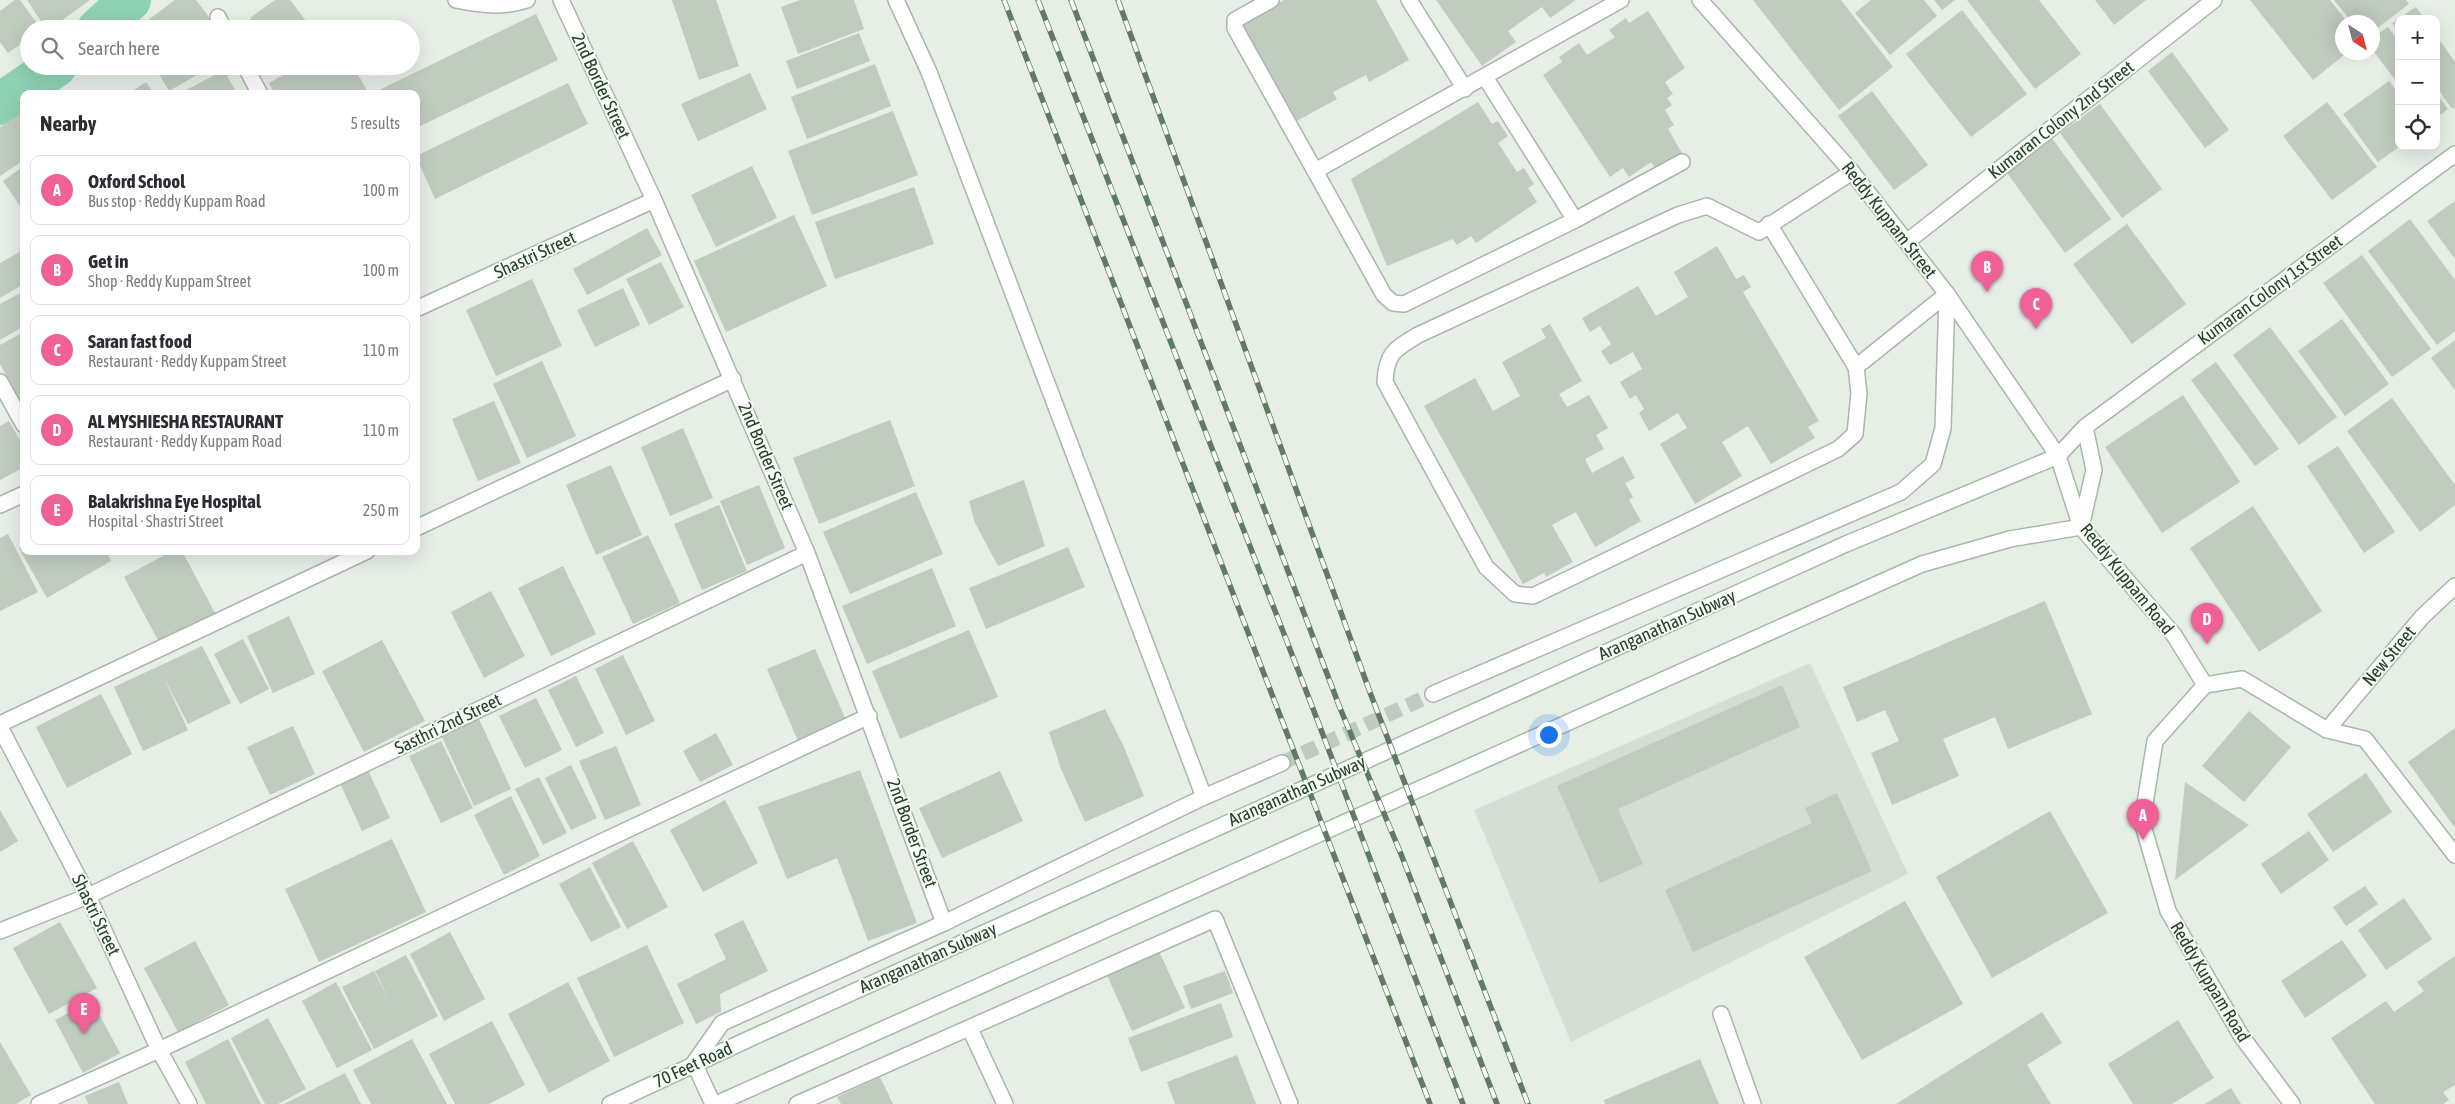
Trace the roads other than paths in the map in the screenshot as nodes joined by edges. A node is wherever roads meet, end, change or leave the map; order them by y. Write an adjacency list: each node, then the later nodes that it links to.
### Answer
1 (456, 0): 2 (street)
2 (527, 0)
3 (561, 0): 18 (street, 2nd Border Street)
4 (896, 0): 43 (street)
5 (1271, 0): 16 (street)
6 (1409, 0): 12 (street)
7 (1700, 0): 17 (street, Reddy Kuppam Street)
8 (2214, 0): 21 (street, Kumaran Colony 2nd Street)
9 (1614, 2): 11 (street)
10 (250, 75): 13 (street)
11 (1485, 77): 12 (street); 19 (street)
12 (1465, 89): 16 (street)
13 (258, 90)
14 (2455, 154): 28 (street, Kumaran Colony 1st Street)
15 (1682, 162): 19 (street)
16 (1315, 171): 19 (street)
17 (1852, 172): 20 (street); 21 (street, Reddy Kuppam Street)
18 (654, 200): 23 (street, Shastri Street); 25 (street, 2nd Border Street)
19 (1575, 220)
20 (1769, 224): 24 (street); 24 (street)
21 (1908, 241): 22 (street, Reddy Kuppam Street)
22 (1947, 294): 24 (street); 29 (street, Reddy Kuppam Street); 38 (street)
23 (420, 307)
24 (1856, 367)
25 (733, 379): 32 (street); 34 (street, 2nd Border Street)
26 (0, 382): 27 (street)
27 (20, 418)
28 (2085, 427): 29 (street, Kumaran Colony 1st Street); 33 (street)
29 (2058, 456): 33 (street, Reddy Kuppam Road); 50 (street, Aranganathan Subway)
30 (20, 496): 31 (street)
31 (0, 505)
32 (420, 526)
33 (2081, 527): 37 (street, Reddy Kuppam Road); 57 (street)
34 (807, 553): 39 (street, 2nd Border Street); 45 (street, Sasthri 2nd Street)
35 (359, 555): 40 (street)
36 (2455, 586): 41 (street, New Street)
37 (2205, 685): 41 (street); 62 (street, Reddy Kuppam Road)
38 (1433, 694)
39 (870, 716): 46 (street, 2nd Border Street); 51 (street)
40 (0, 725): 45 (street, Shastri Street)
41 (2328, 730): 44 (street)
42 (1282, 763): 43 (street)
43 (1204, 797): 46 (street)
44 (2455, 855)
45 (88, 896): 47 (street, Sasthri 2nd Street); 51 (street, Shastri Street)
46 (944, 922): 52 (street)
47 (0, 931)
48 (1721, 1014): 61 (street)
49 (970, 1029): 58 (street); 59 (street); 60 (street)
50 (749, 1038): 52 (street, 70 Feet Road)
51 (159, 1050): 53 (street); 54 (street, Shastri Street)
52 (694, 1063): 55 (street, 70 Feet Road); 56 (street)
53 (39, 1104)
54 (189, 1104)
55 (610, 1104)
56 (713, 1104)
57 (716, 1104)
58 (797, 1104)
59 (1005, 1104)
60 (1290, 1104)
61 (1753, 1104)
62 (2292, 1104)

